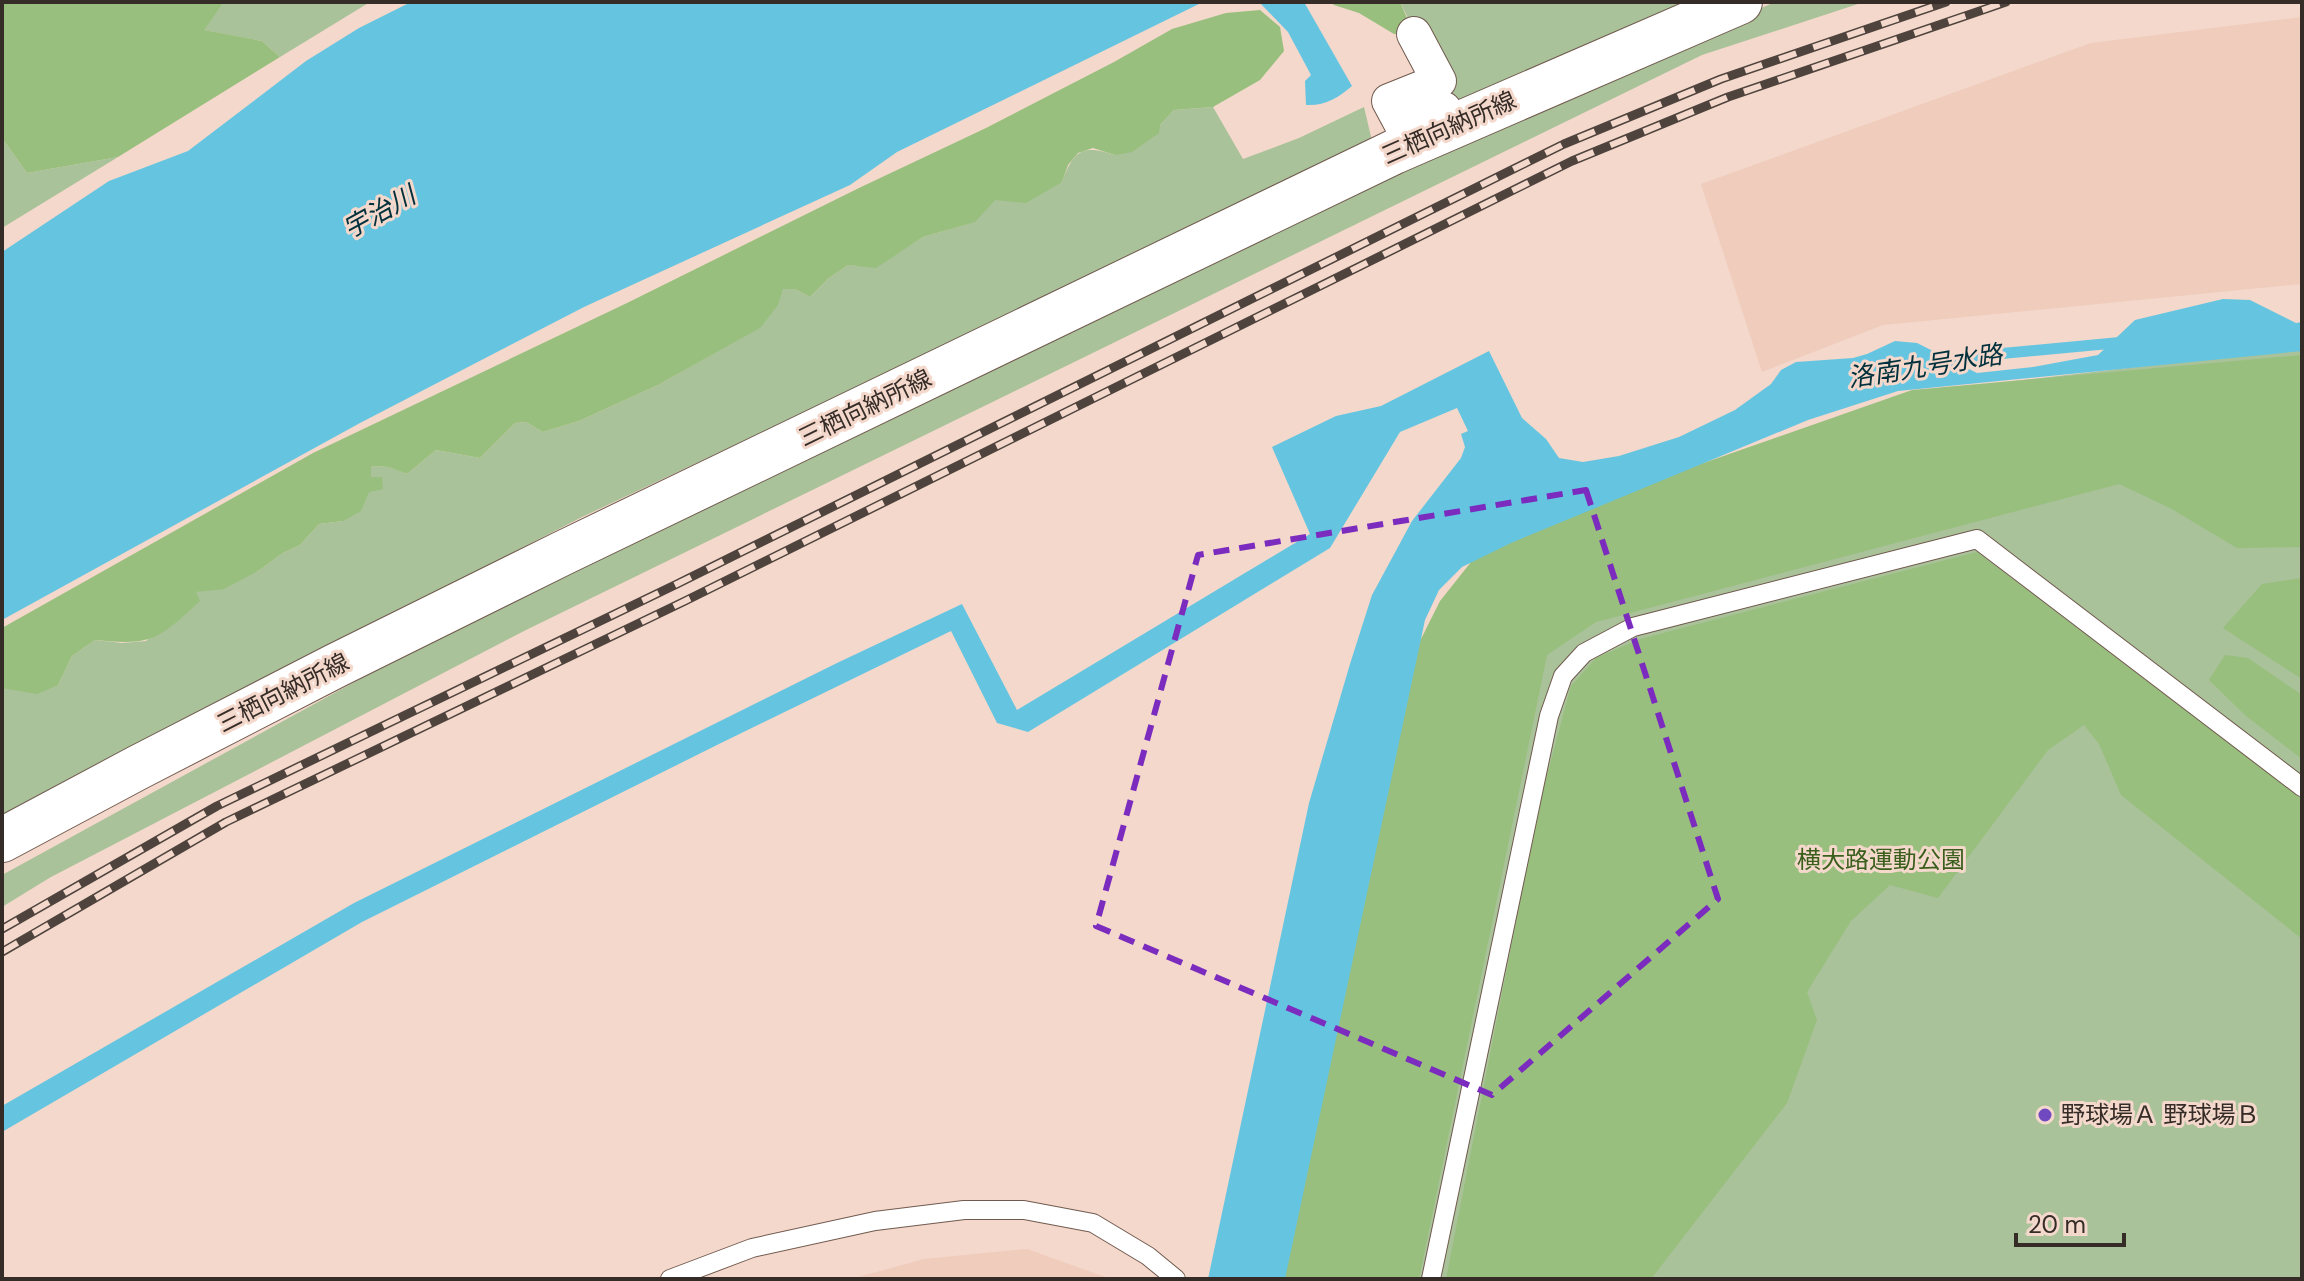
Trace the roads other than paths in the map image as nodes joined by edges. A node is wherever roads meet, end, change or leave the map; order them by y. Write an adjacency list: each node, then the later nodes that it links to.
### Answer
1 (1698, 2): 3 (street)
2 (1740, 2): 5 (main road, 三栖向納所線)
3 (1414, 34)
4 (2302, 787): 8 (lane)
5 (2, 840)
6 (670, 1279): 7 (lane)
7 (1176, 1279)
8 (1431, 1279)

